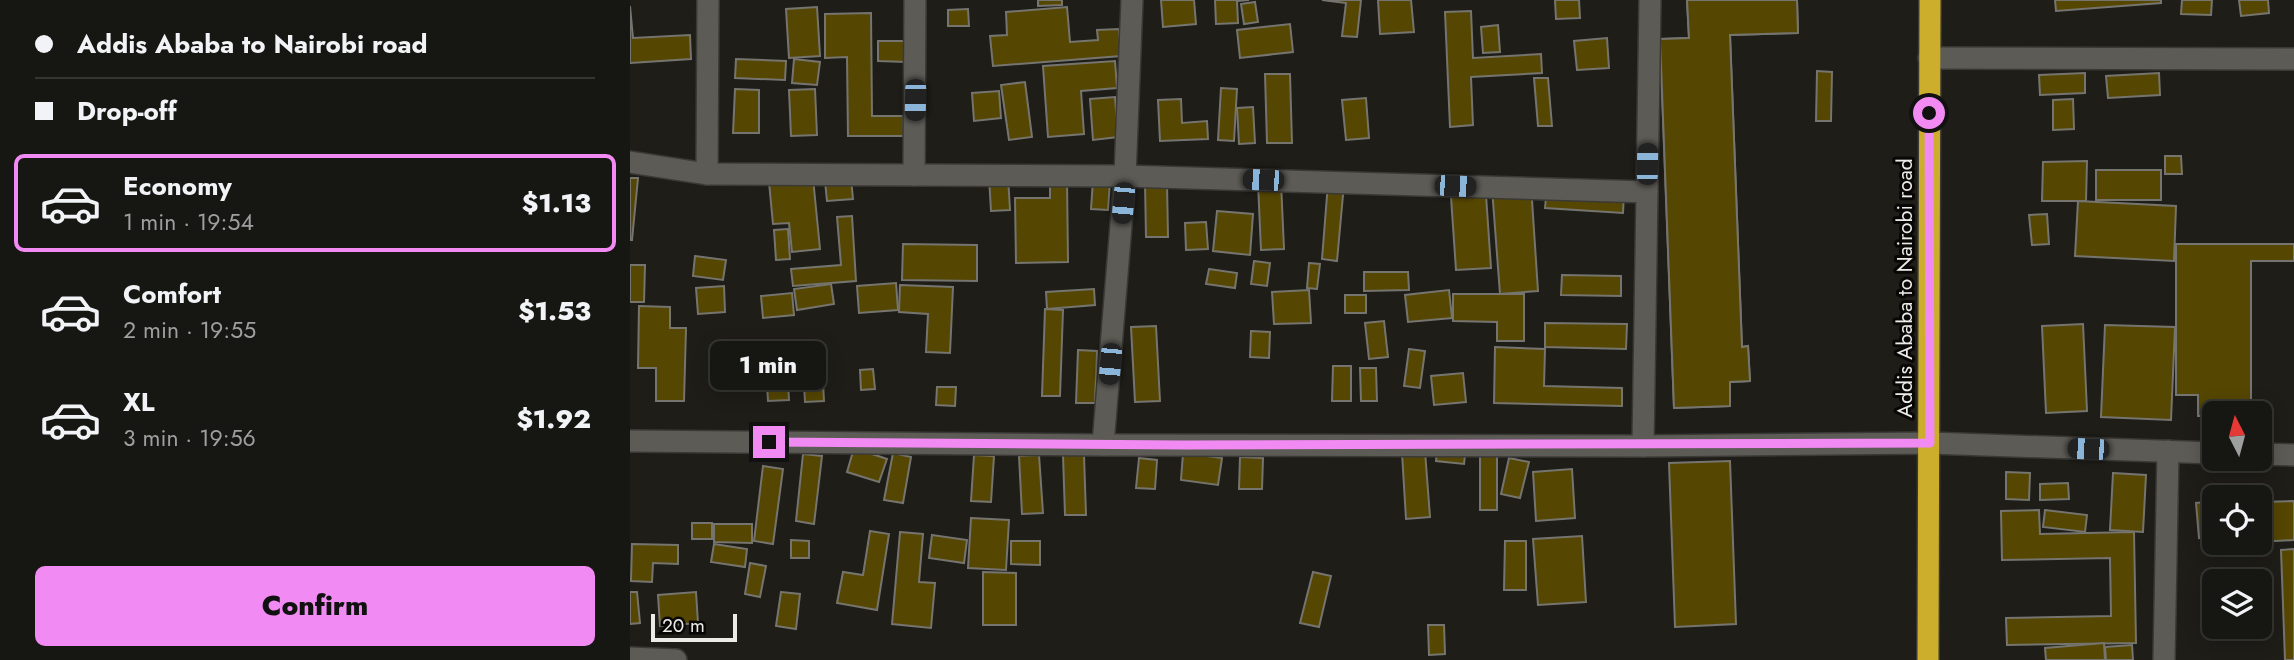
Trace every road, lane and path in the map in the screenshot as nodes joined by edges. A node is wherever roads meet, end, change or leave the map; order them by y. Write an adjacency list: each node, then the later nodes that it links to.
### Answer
1 (708, 0): 9 (street)
2 (915, 0): 10 (street)
3 (1132, 0): 11 (street)
4 (1650, 0): 12 (street)
5 (1930, 0): 6 (highway, Addis Ababa to Nairobi road)
6 (1929, 58): 7 (street); 14 (highway, Addis Ababa to Nairobi road)
7 (2294, 59)
8 (630, 162): 9 (street)
9 (706, 174): 10 (street)
10 (914, 174): 11 (street)
11 (1125, 176): 12 (street); 15 (street)
12 (1647, 192): 16 (street)
13 (630, 441): 15 (street)
14 (1930, 443): 16 (street); 17 (street); 23 (highway, Addis Ababa to Nairobi road)
15 (1103, 445): 16 (street)
16 (1643, 446)
17 (2168, 451): 18 (street); 24 (street)
18 (2202, 452)
19 (2272, 455): 20 (street)
20 (2294, 456)
21 (630, 658): 22 (street)
22 (676, 660)
23 (1928, 660)
24 (2164, 660)

